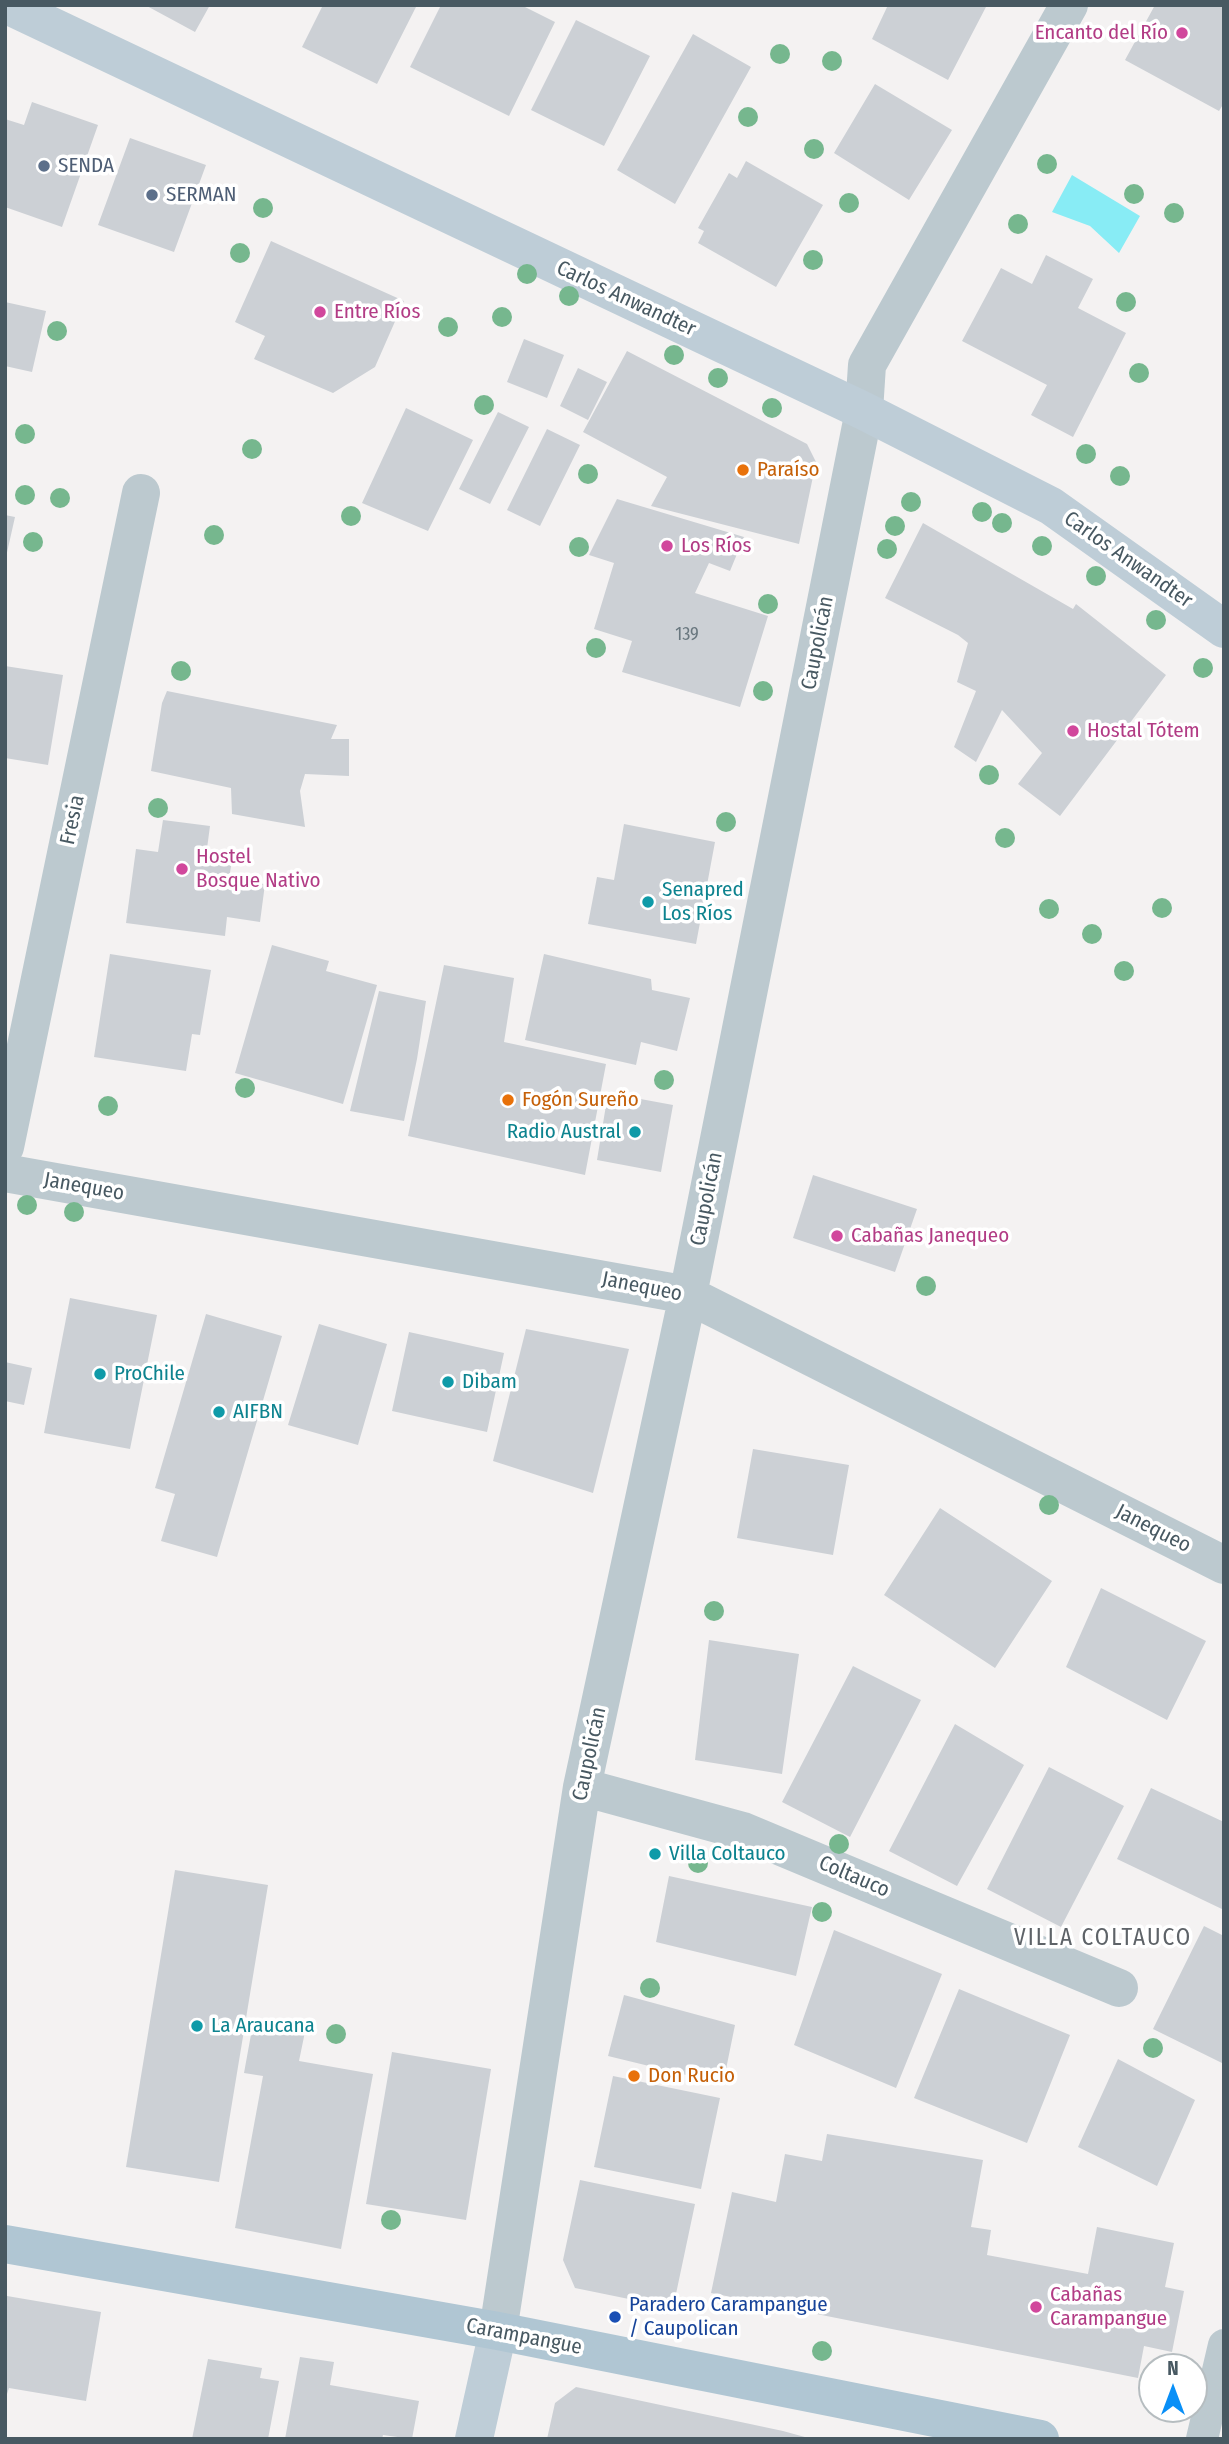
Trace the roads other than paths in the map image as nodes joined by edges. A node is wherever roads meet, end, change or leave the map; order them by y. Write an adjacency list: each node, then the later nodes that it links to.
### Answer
1 (7, 5): 3 (street, Carlos Anwandter)
2 (1069, 5): 3 (street, Caupolicán)
3 (864, 411): 5 (street, Carlos Anwandter); 8 (street, Caupolicán)
4 (141, 492): 6 (street, Fresia)
5 (1224, 629)
6 (5, 1147)
7 (5, 1174): 8 (street, Janequeo)
8 (688, 1295): 9 (street, Janequeo); 10 (street, Caupolicán)
9 (1224, 1565)
10 (582, 1787): 11 (street, Coltauco); 13 (street, Caupolicán)
11 (1119, 1988)
12 (5, 2244): 13 (main road, Carampangue)
13 (498, 2331): 15 (street, Caupolicán); 16 (main road, Carampangue)
14 (1224, 2345): 17 (lane)
15 (474, 2439)
16 (1040, 2439)
17 (1202, 2439)

